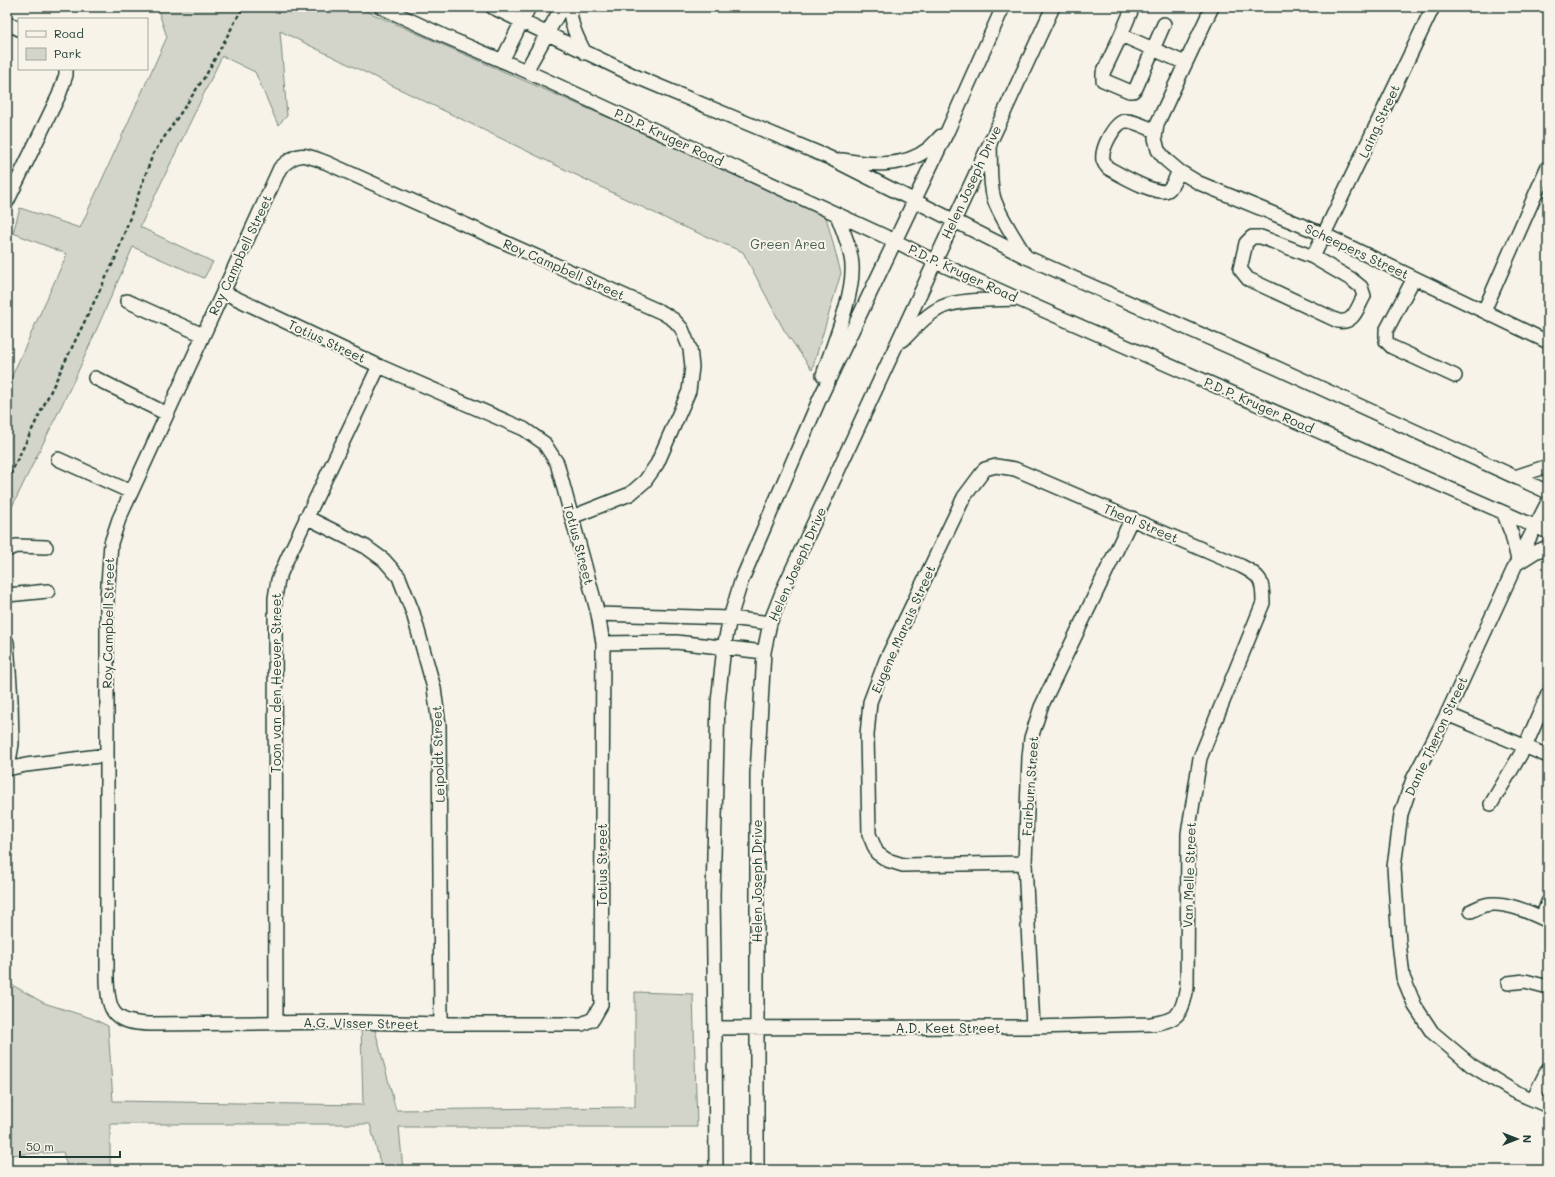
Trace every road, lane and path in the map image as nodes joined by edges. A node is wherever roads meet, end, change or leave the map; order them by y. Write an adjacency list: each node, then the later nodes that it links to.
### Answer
1 (243, 7): 56 (path)
2 (381, 7): 20 (street, P.D.P. Kruger Road)
3 (492, 7): 12 (street)
4 (529, 7): 12 (street)
5 (562, 7): 16 (street)
6 (570, 7): 19 (street)
7 (1003, 7): 24 (street)
8 (1053, 7): 26 (street, Helen Joseph Drive)
9 (1212, 7): 21 (street)
10 (1433, 7): 34 (street, Laing Street)
11 (1132, 9): 17 (street)
12 (522, 21): 16 (street); 20 (street)
13 (7, 23): 15 (street)
14 (1164, 24): 18 (street)
15 (18, 28)
16 (548, 34): 19 (street); 23 (street)
17 (1121, 35): 18 (street); 18 (street)
18 (1154, 50): 21 (street)
19 (585, 53): 27 (street)
20 (502, 61): 23 (street, P.D.P. Kruger Road)
21 (1185, 63): 25 (street)
22 (66, 70): 31 (street)
23 (526, 72): 32 (street, P.D.P. Kruger Road)
24 (948, 130): 27 (street); 30 (street)
25 (1156, 131): 29 (street, Scheepers Street); 29 (street)
26 (990, 142): 33 (street, Helen Joseph Drive); 36 (street)
27 (830, 158): 30 (street)
28 (1548, 168): 43 (street)
29 (1179, 171): 34 (street, Scheepers Street)
30 (914, 200): 33 (street); 35 (street)
31 (7, 202)
32 (838, 215): 35 (street, P.D.P. Kruger Road); 50 (street)
33 (954, 221): 36 (street); 38 (street, Helen Joseph Drive)
34 (1324, 235): 37 (street, Laing Street); 39 (street, Scheepers Street)
35 (895, 241): 38 (street, P.D.P. Kruger Road); 50 (street)
36 (1026, 256): 55 (street)
37 (1313, 257): 37 (street)
38 (934, 260): 41 (street, P.D.P. Kruger Road); 46 (street, Helen Joseph Drive)
39 (1414, 278): 43 (street, Scheepers Street); 48 (street)
40 (223, 292): 44 (street, Roy Campbell Street); 47 (street, Totius Street); 62 (street, Roy Campbell Street)
41 (1018, 299): 46 (street); 60 (street, P.D.P. Kruger Road)
42 (127, 300): 44 (street)
43 (1484, 311): 45 (street, Scheepers Street)
44 (203, 335): 51 (street, Roy Campbell Street)
45 (1548, 342)
46 (897, 346): 75 (street, Helen Joseph Drive)
47 (379, 366): 61 (street, Toon van den Heever Street); 62 (street, Totius Street)
48 (1455, 376)
49 (94, 378): 51 (street)
50 (820, 398): 74 (street)
51 (167, 414): 57 (street, Roy Campbell Street)
52 (58, 458): 57 (street)
53 (996, 466): 63 (street, Theal Street); 88 (street, Eugene Marais Street)
54 (1548, 466): 55 (street)
55 (1515, 477): 58 (street)
56 (7, 481)
57 (131, 492): 84 (street, Roy Campbell Street)
58 (1548, 492)
59 (1548, 502): 64 (street, Danie Theron Street)
60 (1504, 514): 64 (street, P.D.P. Kruger Road); 69 (street)
61 (306, 517): 97 (street, Toon van den Heever Street); 98 (street, Leipoldt Street)
62 (572, 517): 73 (street, Totius Street)
63 (1132, 518): 72 (street, Theal Street); 88 (street, Fairburn Street)
64 (1535, 527): 65 (street, P.D.P. Kruger Road); 69 (street, Danie Theron Street)
65 (1548, 532)
66 (46, 547): 68 (street)
67 (1548, 547): 69 (street)
68 (7, 550)
69 (1517, 562): 81 (street, Danie Theron Street)
70 (48, 591): 71 (street)
71 (7, 595)
72 (1263, 603): 96 (street, Van Melle Street)
73 (598, 614): 74 (street); 77 (street, Totius Street)
74 (730, 618): 75 (street); 78 (street)
75 (770, 623): 79 (street, Helen Joseph Drive)
76 (7, 642): 82 (street)
77 (603, 643): 78 (street); 94 (street, Totius Street)
78 (724, 647): 79 (street); 99 (street)
79 (764, 652): 100 (street, Helen Joseph Drive)
80 (1548, 694): 83 (street)
81 (1448, 714): 83 (street); 103 (street, Danie Theron Street)
82 (9, 717): 86 (street)
83 (1525, 748): 85 (street); 87 (street)
84 (107, 755): 86 (street); 95 (street, Roy Campbell Street)
85 (1548, 756)
86 (8, 769)
87 (1491, 804)
88 (1026, 863): 101 (street, Fairburn Street)
89 (1548, 902): 91 (street)
90 (1471, 911): 91 (street)
91 (1545, 920)
92 (1508, 984): 93 (street)
93 (1548, 988)
94 (601, 1005): 98 (street, A.G. Visser Street)
95 (114, 1014): 97 (street, A.G. Visser Street)
96 (1178, 1014): 101 (street, A.D. Keet Street)
97 (276, 1022): 98 (street, A.G. Visser Street)
98 (441, 1024)
99 (715, 1028): 100 (street, A.D. Keet Street); 105 (street)
100 (757, 1028): 101 (street, A.D. Keet Street); 106 (street, Helen Joseph Drive)
101 (1032, 1028)
102 (1548, 1069): 103 (street)
103 (1533, 1099): 104 (street, Danie Theron Street)
104 (1548, 1106)
105 (716, 1170)
106 (757, 1170)

